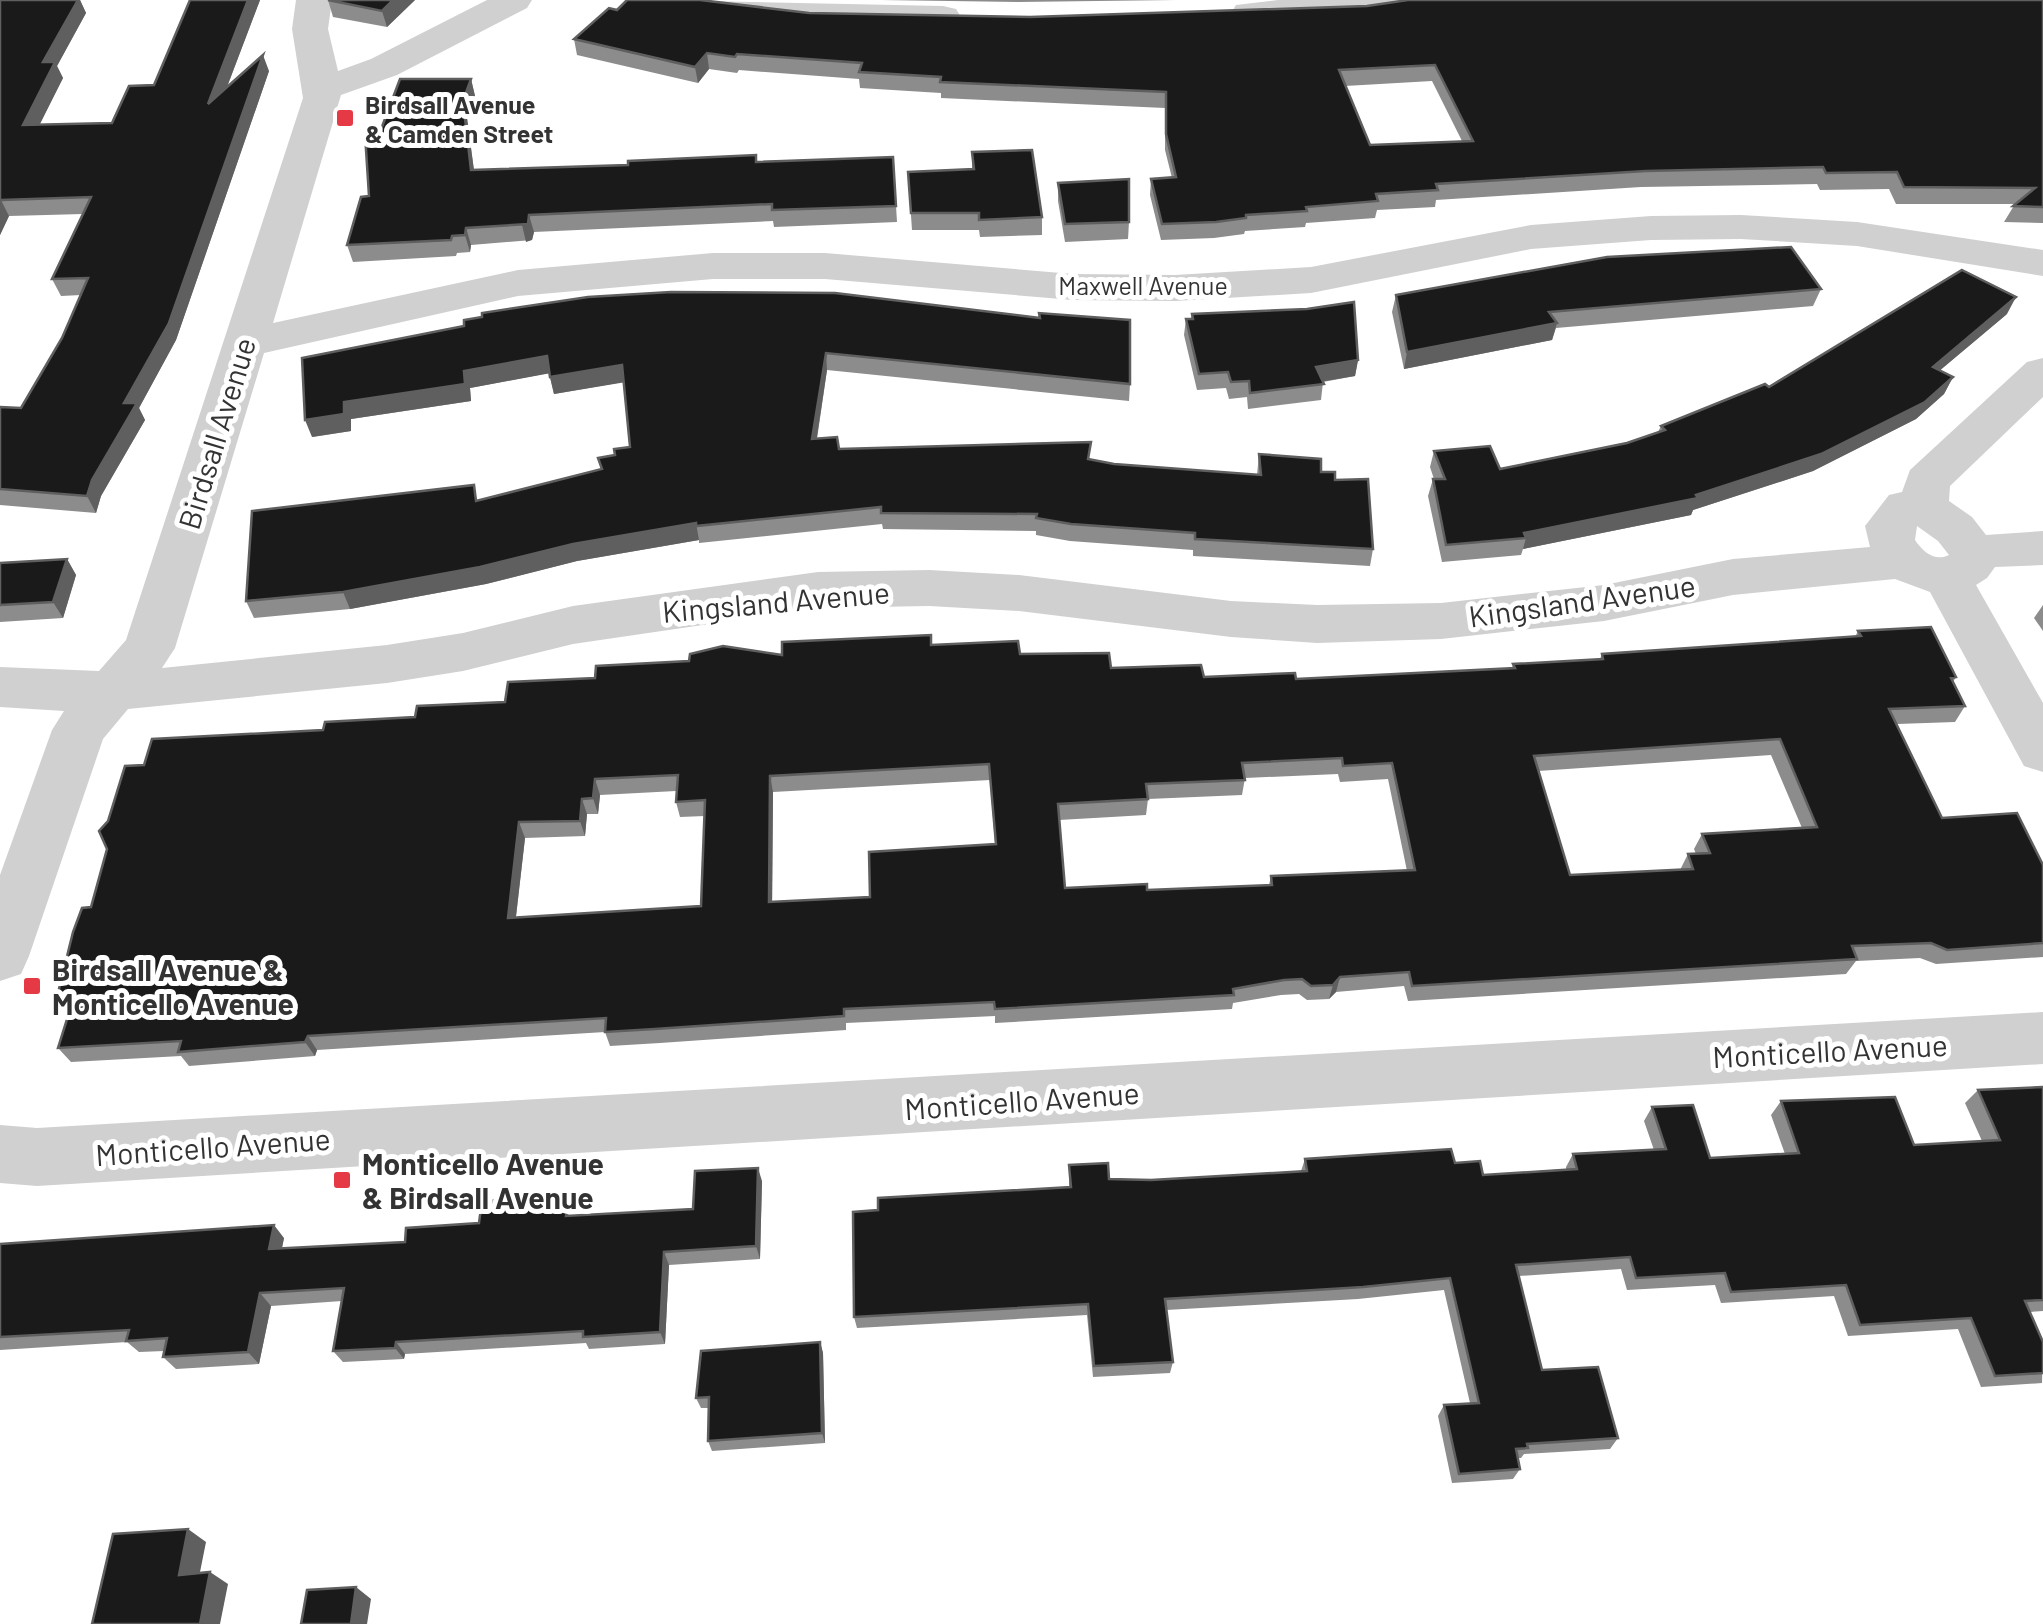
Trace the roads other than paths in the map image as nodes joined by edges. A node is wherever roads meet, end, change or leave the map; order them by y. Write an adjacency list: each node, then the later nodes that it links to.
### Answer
1 (314, 0): 7 (street)
2 (514, 0): 7 (street)
3 (671, 0): 6 (street)
4 (1421, 0): 5 (street)
5 (1209, 14)
6 (983, 17)
7 (322, 89): 9 (street, Birdsall Avenue)
8 (2043, 263): 9 (street, Maxwell Avenue)
9 (244, 343): 14 (street, Birdsall Avenue)
10 (2043, 372): 11 (street)
11 (1928, 544): 12 (street, Kingsland Avenue); 14 (street, Kingsland Avenue); 15 (street)
12 (2043, 548)
13 (0, 687): 14 (street, Kingsland Avenue)
14 (113, 690): 16 (street, Birdsall Avenue)
15 (2043, 751)
16 (0, 956)
17 (2043, 1038): 18 (street, Monticello Avenue)
18 (0, 1154)

